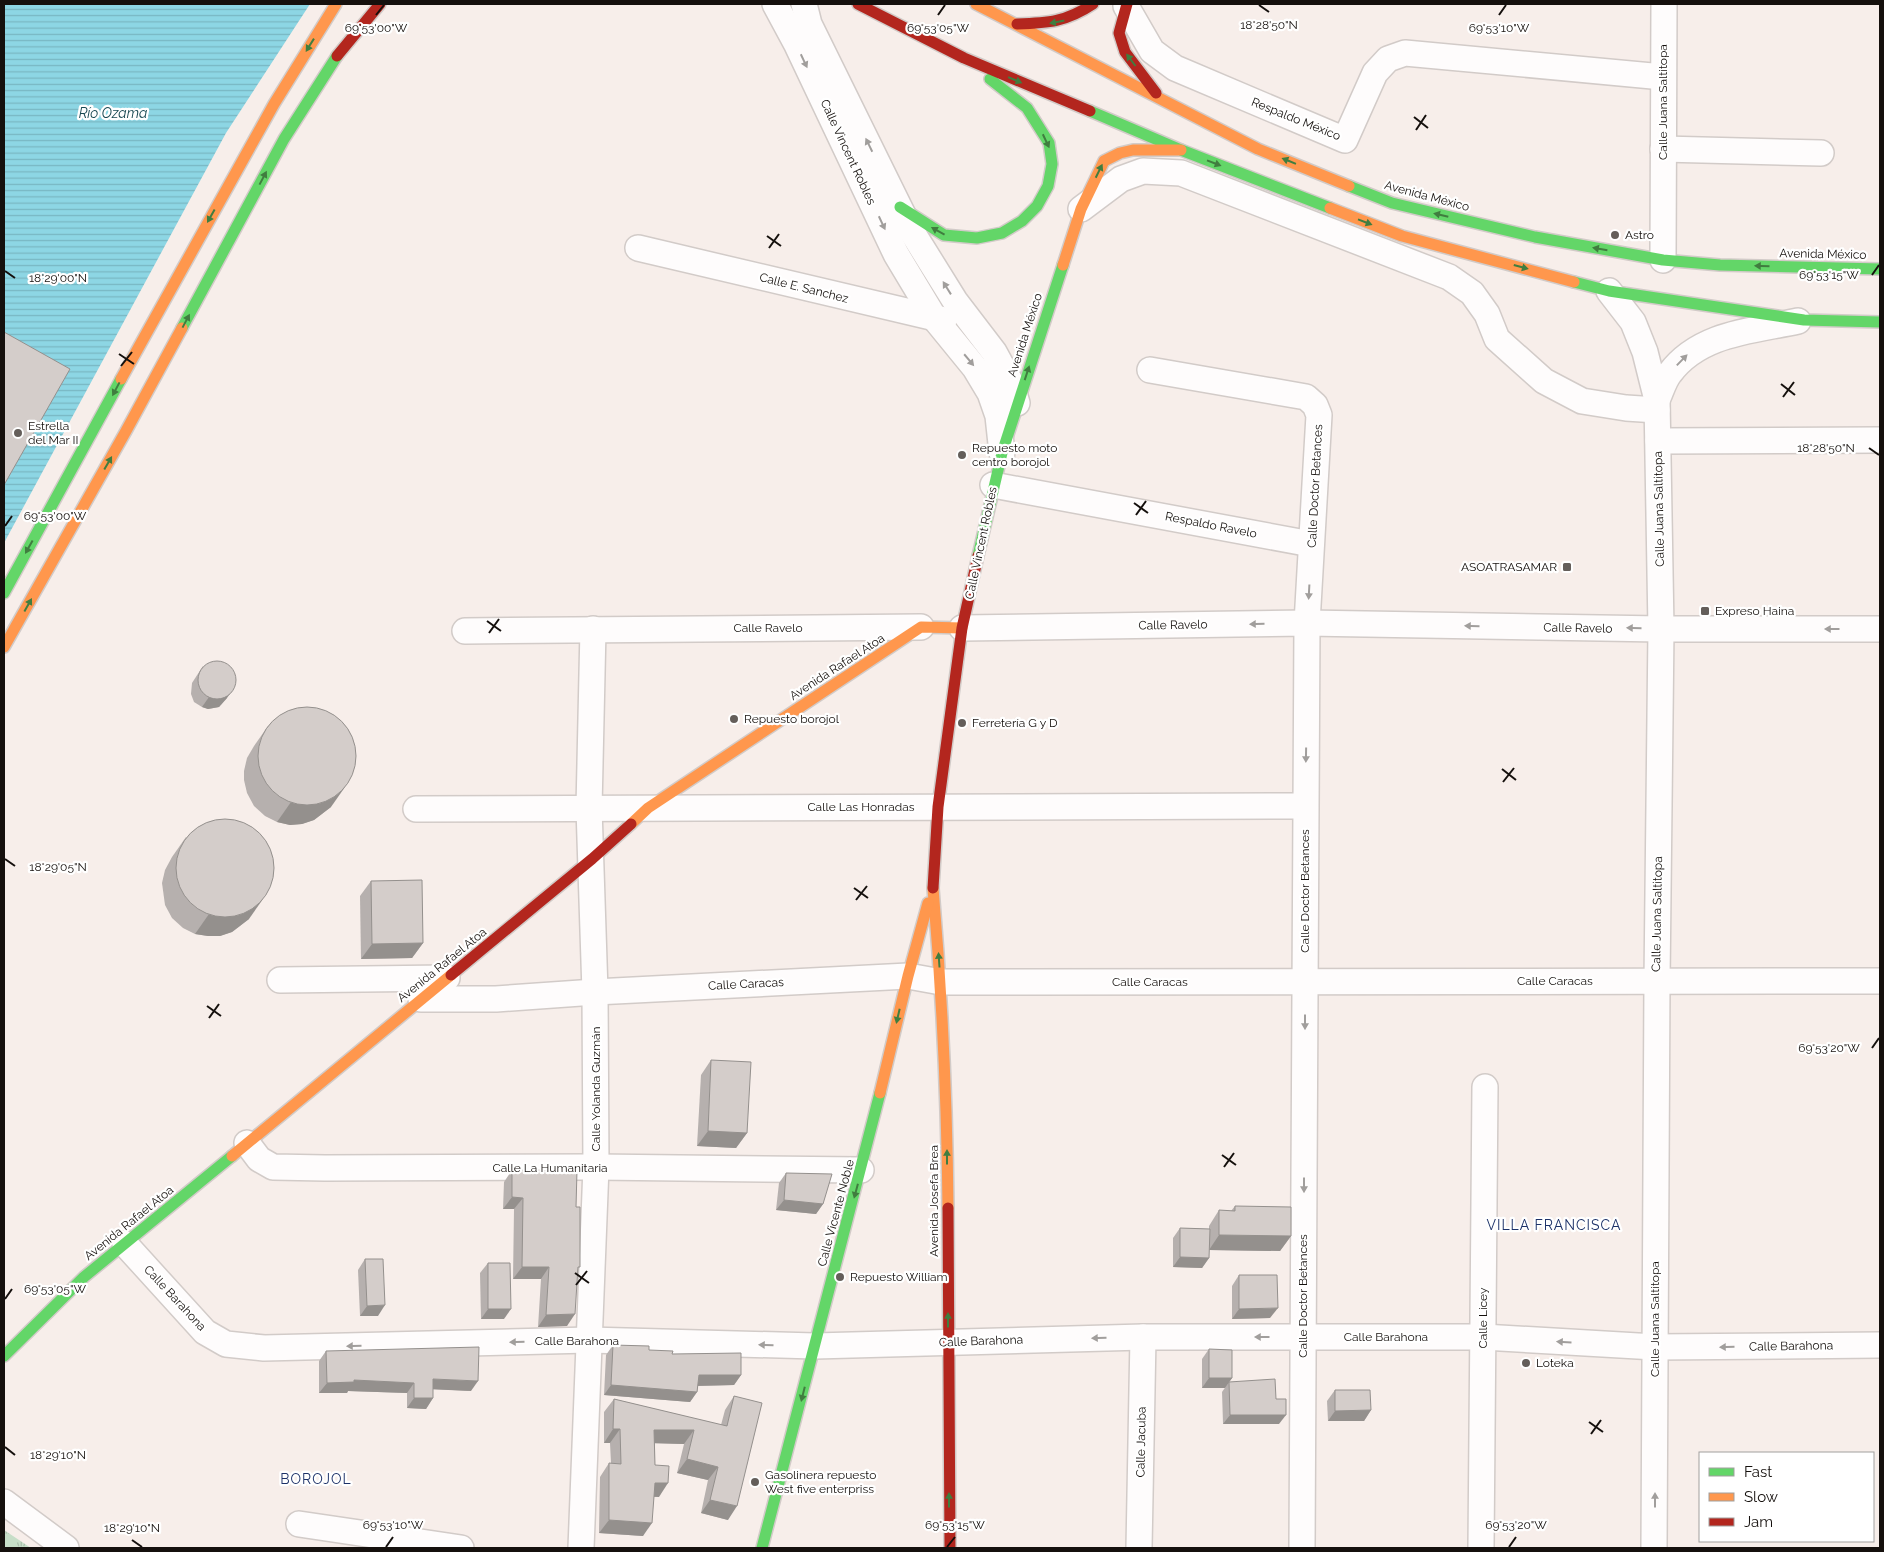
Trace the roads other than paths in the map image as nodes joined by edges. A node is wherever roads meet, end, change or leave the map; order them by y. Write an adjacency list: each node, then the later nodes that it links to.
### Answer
1 (336, 4): 35 (main road, one-way to 35)
2 (380, 4): 43 (main road, one-way to 2)
3 (804, 4): 17 (street, one-way to 3)
4 (976, 4): 10 (main road, Avenida México)
5 (1093, 4): 10 (main road, one-way to 10)
6 (1664, 4): 12 (street, Calle Juana Saltitopa)
7 (860, 5): 11 (main road, Avenida México)
8 (1127, 5): 12 (street, Respaldo México); 13 (main road, one-way to 8)
9 (778, 10): 23 (street, Calle Vincent Robles, one-way to 23)
10 (1015, 24): 13 (main road, Avenida México)
11 (964, 58): 15 (main road, Avenida México, one-way to 15); 17 (main road, one-way to 17)
12 (1663, 77): 14 (street, Calle Juana Saltitopa)
13 (1160, 99): 20 (main road, Avenida México, one-way to 13)
14 (1663, 149): 16 (street); 20 (street, Calle Juana Saltitopa)
15 (1182, 150): 18 (main road, Avenida México, one-way to 15); 22 (main road, Avenida México, one-way to 22)
16 (1821, 153)
17 (900, 207): 26 (street, one-way to 17)
18 (1080, 209): 28 (main road, Avenida México, one-way to 18); 29 (street)
19 (638, 248): 23 (street, Calle E. Sanchez)
20 (1663, 260): 21 (main road, Avenida México, one-way to 20)
21 (1880, 269)
22 (1609, 290): 24 (main road, Avenida México); 29 (street, Calle Juana Saltitopa)
23 (935, 319): 26 (street, Calle E. Sanchez); 32 (street, Calle Vincent Robles, one-way to 32)
24 (1804, 320): 25 (main road, Avenida México); 29 (street, one-way to 24)
25 (1880, 322)
26 (972, 323): 28 (street)
27 (1150, 370): 34 (street, Calle Doctor Betances)
28 (1017, 403): 32 (main road, Avenida México)
29 (1657, 405): 31 (street, Calle Juana Saltitopa)
30 (1880, 440): 31 (street)
31 (1658, 441): 40 (street, Calle Juana Saltitopa)
32 (1002, 453): 33 (main road, Calle Vincent Robles)
33 (993, 485): 34 (street, Respaldo Ravelo); 38 (main road, Calle Vincent Robles)
34 (1311, 544): 36 (street, Calle Doctor Betances, one-way to 36)
35 (4, 593)
36 (1307, 623): 38 (street, Calle Ravelo, one-way to 38); 40 (street, Calle Ravelo, one-way to 36); 44 (street, Calle Doctor Betances, one-way to 44)
37 (921, 627): 38 (main road, Calle Ravelo); 39 (street, Calle Ravelo); 47 (main road, Avenida Rafael Atoa)
38 (962, 628): 45 (main road, Calle Vincent Robles)
39 (592, 629): 42 (street, Calle Ravelo); 46 (street, Calle Yolanda Guzmán)
40 (1660, 629): 41 (street, Calle Ravelo, one-way to 40); 54 (street, Calle Juana Saltitopa)
41 (1880, 630)
42 (465, 631)
43 (4, 647)
44 (1305, 806): 45 (street, Calle Las Honradas); 57 (street, Calle Doctor Betances)
45 (938, 807): 47 (street, Calle Las Honradas); 50 (main road, Calle Vincent Robles)
46 (589, 808): 47 (street, Calle Las Honradas); 48 (street, Calle Las Honradas); 49 (street, Calle Yolanda Guzmán)
47 (648, 808): 49 (main road, Avenida Rafael Atoa)
48 (416, 809)
49 (592, 859): 52 (main road, Avenida Rafael Atoa); 58 (street, Calle Yolanda Guzmán)
50 (933, 884): 51 (main road, Calle Vicente Noble); 56 (main road, Avenida Josefa Brea, one-way to 50)
51 (908, 976): 56 (street, Calle Caracas); 58 (street, Calle Caracas); 63 (main road, Calle Vicente Noble, one-way to 63)
52 (447, 978): 53 (street); 59 (main road, Avenida Rafael Atoa)
53 (280, 980)
54 (1657, 981): 55 (street, Calle Caracas); 57 (street, Calle Caracas); 72 (street, Calle Juana Saltitopa)
55 (1880, 981)
56 (941, 982): 57 (street, Calle Caracas); 69 (main road, Avenida Josefa Brea, one-way to 56)
57 (1305, 982): 66 (street, Calle Doctor Betances, one-way to 66)
58 (595, 992): 59 (street, Calle Caracas); 62 (street, Calle Yolanda Guzmán)
59 (421, 999): 61 (main road, Avenida Rafael Atoa)
60 (1485, 1087): 67 (street, Calle Licey)
61 (247, 1143): 62 (street, Calle La Humanitaria); 64 (main road, Avenida Rafael Atoa)
62 (596, 1167): 63 (street, Calle La Humanitaria); 68 (street, Calle Yolanda Guzmán)
63 (862, 1170): 71 (main road, Calle Vicente Noble, one-way to 71)
64 (125, 1244): 68 (street, Calle Barahona, one-way to 64); 73 (main road, Avenida Rafael Atoa)
65 (1143, 1337): 66 (street, Calle Barahona, one-way to 65); 69 (street, Calle Barahona, one-way to 69); 81 (street, Calle Jacuba)
66 (1303, 1337): 67 (street, Calle Barahona); 82 (street, Calle Doctor Betances)
67 (1483, 1337): 72 (street, Calle Barahona, one-way to 67); 83 (street, Calle Licey)
68 (589, 1340): 71 (street, Calle Barahona, one-way to 68); 78 (street, Calle Yolanda Guzmán)
69 (948, 1342): 71 (street, Calle Barahona); 80 (main road, Avenida Josefa Brea, one-way to 69)
70 (1880, 1345): 72 (street, Calle Barahona, one-way to 72)
71 (815, 1346): 79 (main road, Calle Vicente Noble, one-way to 79)
72 (1655, 1347): 84 (street, Calle Juana Saltitopa, one-way to 72)
73 (4, 1356)
74 (4, 1502): 76 (street)
75 (299, 1524): 77 (street)
76 (66, 1548)
77 (461, 1548)
78 (581, 1548)
79 (762, 1548)
80 (950, 1548)
81 (1139, 1548)
82 (1302, 1548)
83 (1481, 1548)
84 (1654, 1548)

